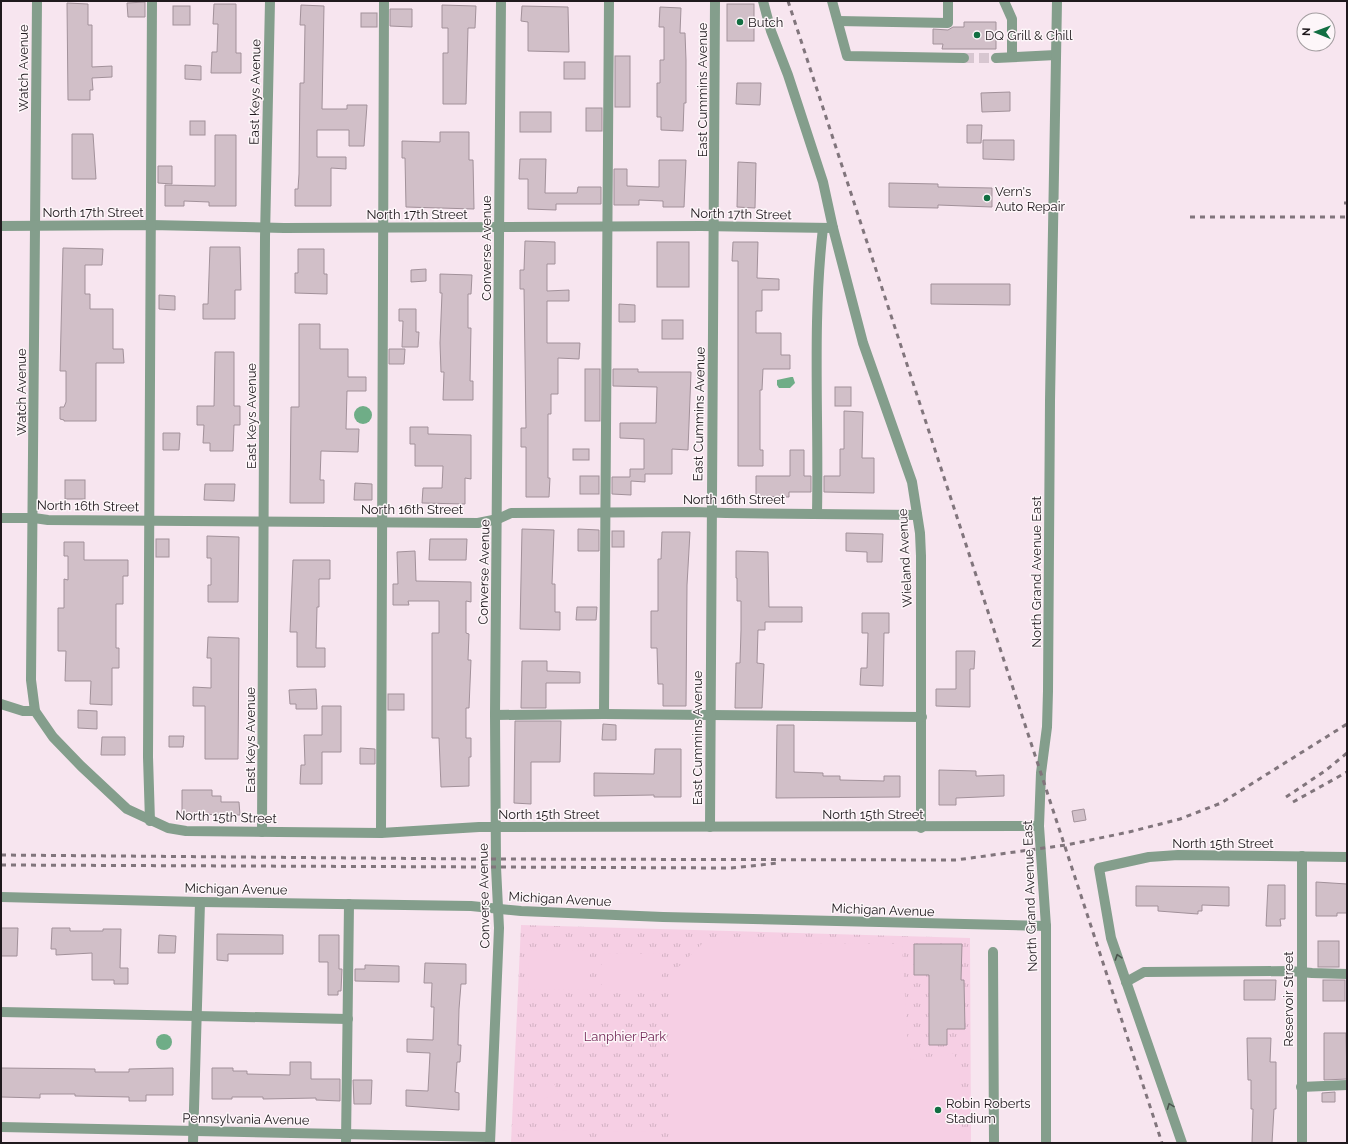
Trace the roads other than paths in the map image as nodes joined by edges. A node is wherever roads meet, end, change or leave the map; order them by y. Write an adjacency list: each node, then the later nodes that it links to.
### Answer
1 (36, 1): 18 (street, Watch Avenue)
2 (152, 1): 19 (street)
3 (270, 1): 24 (street, East Keys Avenue)
4 (384, 1): 25 (street)
5 (501, 1): 21 (street, Converse Avenue)
6 (609, 1): 22 (street)
7 (715, 1): 23 (street, East Cummins Avenue)
8 (763, 1): 26 (street, Wieland Avenue)
9 (832, 1): 13 (street)
10 (948, 1): 13 (street)
11 (1004, 1): 15 (street)
12 (1057, 1): 14 (street, North Grand Avenue East)
13 (838, 21): 16 (street)
14 (1056, 55): 15 (street); 45 (street, North Grand Avenue East)
15 (1012, 57): 17 (street)
16 (964, 58)
17 (996, 58)
18 (34, 225): 19 (street, North 17th Street); 20 (street, North 17th Street); 32 (street, Watch Avenue)
19 (151, 225): 24 (street, North 17th Street); 34 (street)
20 (1, 226)
21 (500, 226): 22 (street, North 17th Street); 25 (street, North 17th Street); 33 (street, Converse Avenue)
22 (608, 226): 23 (street, North 17th Street); 28 (street)
23 (714, 226): 26 (street, North 17th Street); 27 (street, East Cummins Avenue)
24 (266, 227): 25 (street, North 17th Street); 35 (street, East Keys Avenue)
25 (384, 227): 36 (street)
26 (828, 228): 29 (street); 30 (street, Wieland Avenue)
27 (711, 512): 28 (street, North 16th Street); 29 (street, North 16th Street); 41 (street, East Cummins Avenue)
28 (605, 513): 33 (street, North 16th Street); 39 (street)
29 (817, 513): 30 (street, North 16th Street)
30 (917, 515): 42 (street, Wieland Avenue)
31 (1, 518): 32 (street, North 16th Street)
32 (34, 518): 34 (street, North 16th Street); 38 (street, Watch Avenue)
33 (498, 519): 36 (street, North 16th Street); 40 (street, Converse Avenue)
34 (150, 520): 35 (street, North 16th Street); 44 (street)
35 (264, 521): 36 (street, North 16th Street); 49 (street, East Keys Avenue)
36 (382, 522): 50 (street)
37 (1, 704): 38 (street)
38 (35, 712): 43 (street, Watch Avenue)
39 (604, 714): 40 (street); 41 (street)
40 (496, 715): 47 (street, Converse Avenue)
41 (710, 716): 42 (street); 46 (street, East Cummins Avenue)
42 (922, 717): 48 (street, Wieland Avenue)
43 (81, 766): 44 (street, North 15th Street)
44 (150, 821): 49 (street, North 15th Street)
45 (1039, 826): 48 (street, North 15th Street); 57 (street, North Grand Avenue East)
46 (710, 827): 47 (street, North 15th Street); 48 (street, North 15th Street)
47 (497, 828): 50 (street, North 15th Street); 56 (street, Converse Avenue)
48 (920, 828)
49 (262, 832): 50 (street, North 15th Street)
50 (381, 833)
51 (1302, 856): 52 (street, North 15th Street); 59 (street, Reservoir Street); 61 (street, North 15th Street, one-way to 51)
52 (1347, 857)
53 (1, 897): 54 (street, Michigan Avenue)
54 (200, 902): 55 (street, Michigan Avenue); 63 (street)
55 (349, 904): 56 (street, Michigan Avenue); 64 (street)
56 (499, 909): 57 (street, Michigan Avenue); 70 (street, Converse Avenue)
57 (1046, 926): 73 (street, North Grand Avenue East)
58 (993, 952): 72 (street)
59 (1301, 972): 60 (street); 61 (street); 66 (street, Reservoir Street)
60 (1347, 974)
61 (1126, 982): 74 (street, one-way to 61)
62 (1, 1012): 63 (street)
63 (196, 1016): 64 (street); 68 (street)
64 (348, 1020): 69 (street)
65 (1347, 1085): 66 (street)
66 (1301, 1087): 75 (street, Reservoir Street)
67 (1, 1127): 68 (street, Pennsylvania Avenue)
68 (194, 1131): 69 (street, Pennsylvania Avenue); 71 (street)
69 (346, 1138): 70 (street, Pennsylvania Avenue)
70 (490, 1140)
71 (194, 1143)
72 (994, 1143)
73 (1046, 1143)
74 (1182, 1143)
75 (1302, 1143)

